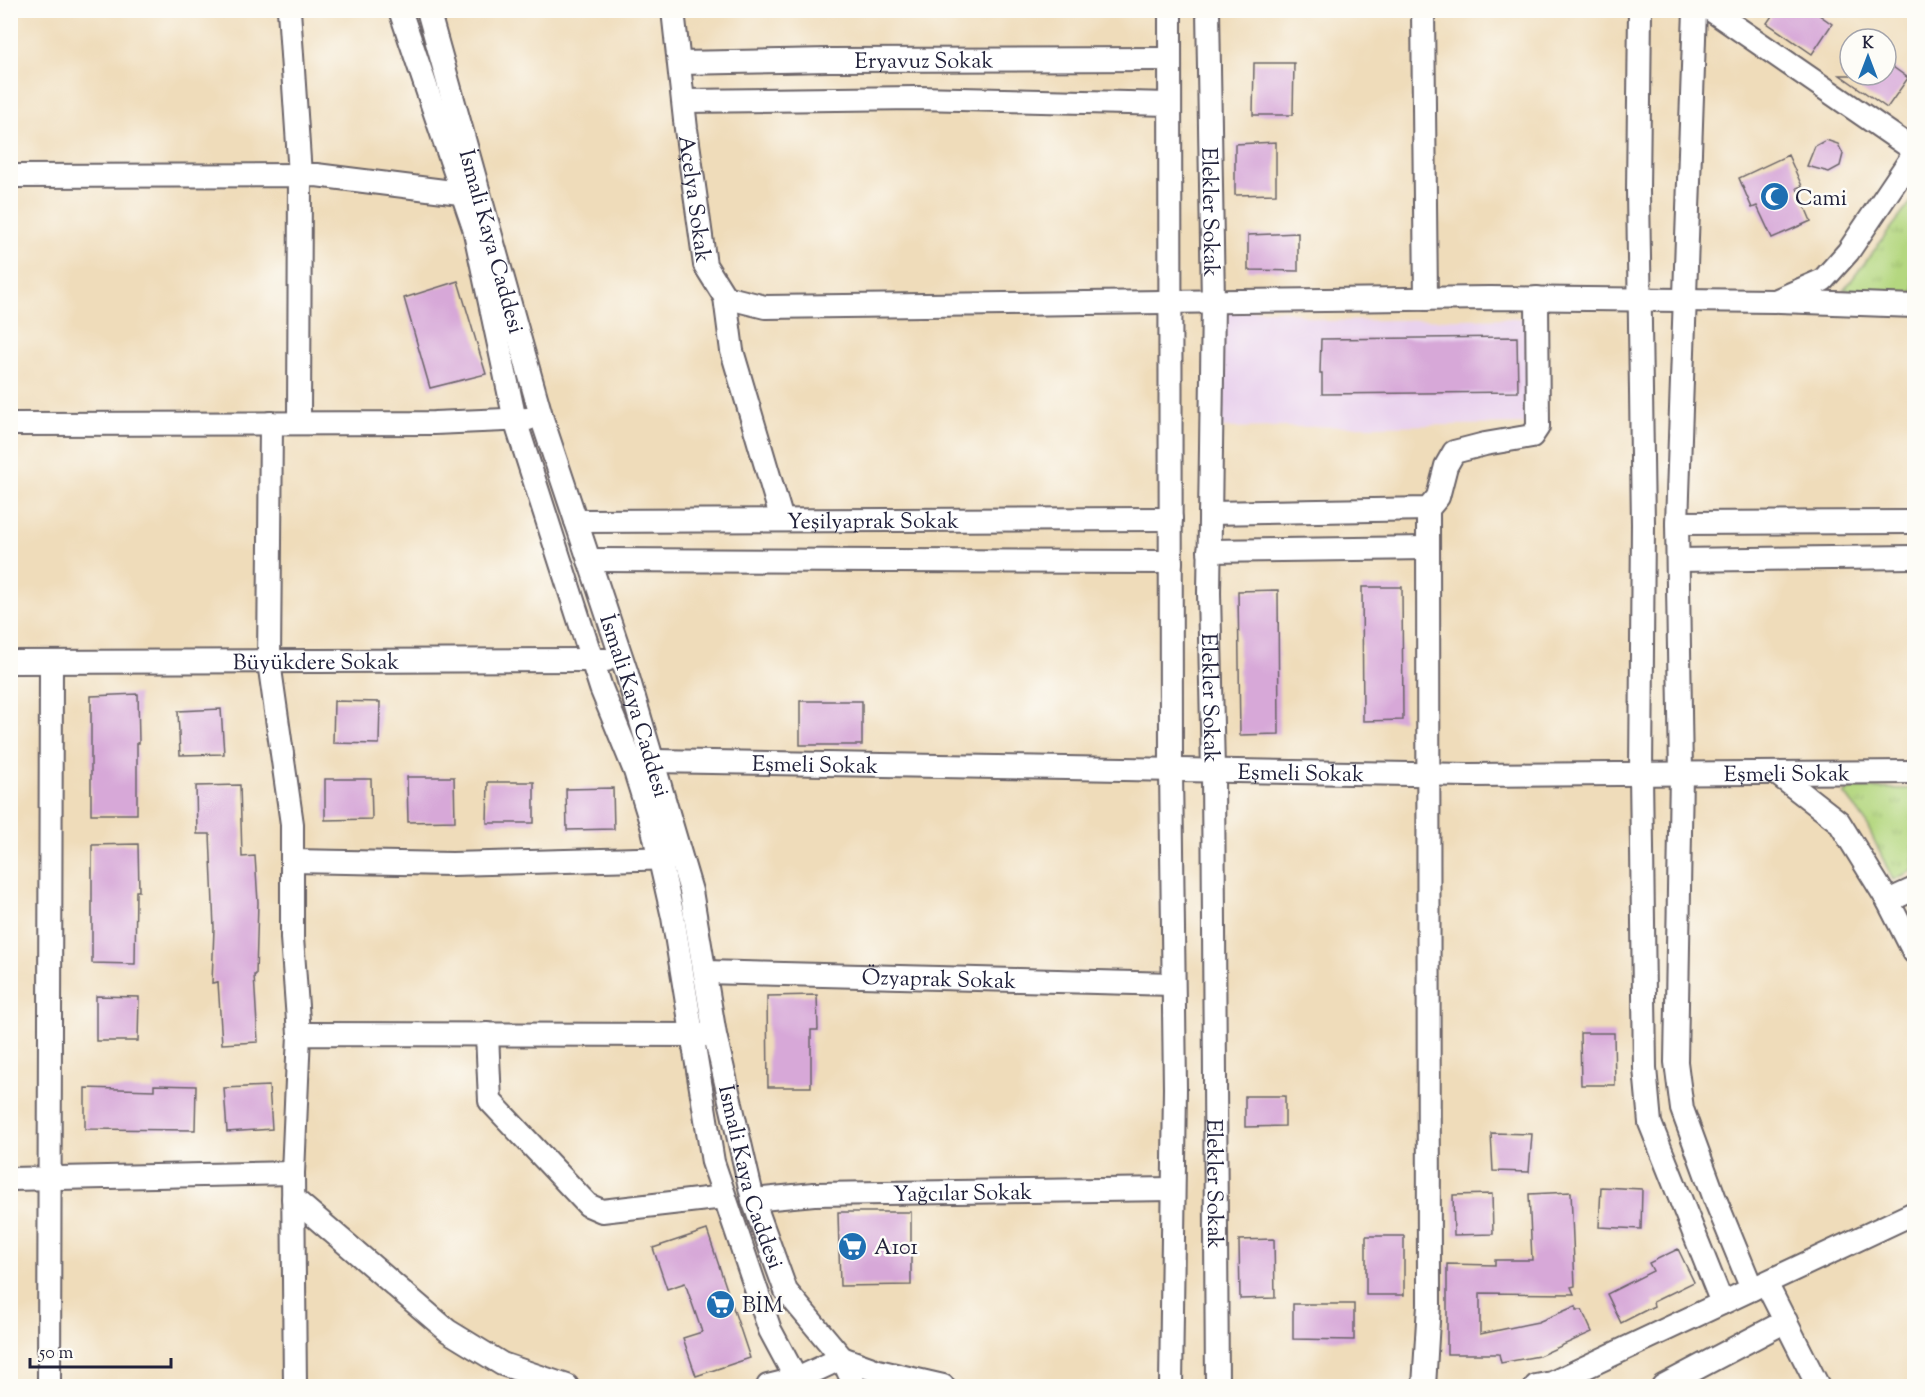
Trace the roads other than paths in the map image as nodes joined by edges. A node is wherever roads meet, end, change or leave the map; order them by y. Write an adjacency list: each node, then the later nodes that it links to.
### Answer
1 (289, 10): 16 (street)
2 (399, 10): 18 (street)
3 (673, 10): 12 (street, Açelya Sokak)
4 (1170, 10): 11 (street, Elekler Sokak)
5 (1208, 10): 26 (street, Elekler Sokak)
6 (1423, 10): 21 (street)
7 (1640, 10): 22 (street)
8 (1695, 10): 23 (street)
9 (1711, 10): 15 (street)
10 (430, 14): 18 (street, İsmali Kaya Caddesi)
11 (1170, 59): 12 (street, Eryavuz Sokak); 14 (street, Elekler Sokak)
12 (680, 63): 13 (street, Açelya Sokak)
13 (684, 101): 14 (street, Eryavuz Sokak); 19 (street, Açelya Sokak)
14 (1170, 104): 25 (street, Elekler Sokak)
15 (1914, 152): 24 (street)
16 (300, 175): 17 (street); 18 (street); 31 (street)
17 (10, 176)
18 (471, 194): 28 (street, İsmali Kaya Caddesi); 29 (street)
19 (725, 297): 25 (street); 36 (street, Açelya Sokak)
20 (1537, 298): 21 (street); 22 (street); 33 (street)
21 (1426, 299): 26 (street)
22 (1639, 300): 23 (street); 57 (street)
23 (1685, 300): 24 (street); 39 (street)
24 (1775, 301): 27 (street)
25 (1171, 302): 26 (street); 35 (street, Elekler Sokak)
26 (1213, 302): 34 (street, Elekler Sokak)
27 (1914, 306)
28 (542, 419): 29 (street); 37 (street, İsmali Kaya Caddesi)
29 (515, 420): 31 (street); 46 (street)
30 (271, 423): 31 (street); 32 (street); 50 (street)
31 (299, 423)
32 (10, 424)
33 (1428, 508): 34 (street); 40 (street)
34 (1210, 513): 41 (street, Elekler Sokak)
35 (1171, 519): 36 (street, Yeşilyaprak Sokak); 45 (street, Elekler Sokak)
36 (782, 520): 37 (street, Yeşilyaprak Sokak)
37 (576, 521): 43 (street, İsmali Kaya Caddesi)
38 (1914, 522): 39 (street)
39 (1677, 523): 44 (street)
40 (1428, 548): 41 (street); 56 (street)
41 (1209, 551): 53 (street, Elekler Sokak)
42 (1914, 557): 44 (street)
43 (589, 560): 45 (street, Yeşilyaprak Sokak); 47 (street, İsmali Kaya Caddesi)
44 (1678, 560): 58 (street)
45 (1171, 562): 52 (street, Elekler Sokak)
46 (592, 660): 47 (street, Büyükdere Sokak); 50 (street, Büyükdere Sokak); 59 (street)
47 (622, 660): 51 (street, İsmali Kaya Caddesi)
48 (10, 662): 49 (street, Büyükdere Sokak)
49 (51, 662): 50 (street, Büyükdere Sokak); 72 (street)
50 (269, 662): 60 (street)
51 (653, 761): 52 (street, Eşmeli Sokak); 59 (street, İsmali Kaya Caddesi)
52 (1171, 770): 53 (street, Eşmeli Sokak); 65 (street, Elekler Sokak)
53 (1213, 771): 56 (street, Eşmeli Sokak); 90 (street, Elekler Sokak)
54 (1914, 772): 55 (street, Eşmeli Sokak)
55 (1776, 773): 58 (street, Eşmeli Sokak); 62 (street)
56 (1429, 774): 57 (street, Eşmeli Sokak); 91 (street)
57 (1641, 774): 58 (street, Eşmeli Sokak); 79 (street)
58 (1681, 774): 78 (street)
59 (671, 858): 60 (street); 64 (street, İsmali Kaya Caddesi); 68 (street)
60 (292, 861): 66 (street)
61 (1914, 889): 62 (street)
62 (1888, 901): 63 (street)
63 (1914, 952)
64 (705, 972): 65 (street, Özyaprak Sokak); 69 (street, İsmali Kaya Caddesi)
65 (1173, 984): 73 (street, Elekler Sokak)
66 (299, 1034): 67 (street); 70 (street)
67 (487, 1034): 68 (street); 74 (street)
68 (692, 1035): 69 (street); 74 (street)
69 (716, 1035): 76 (street, İsmali Kaya Caddesi)
70 (293, 1173): 72 (street); 75 (street)
71 (10, 1179): 72 (street)
72 (50, 1179): 83 (street)
73 (1173, 1189): 76 (street, Yağcılar Sokak); 89 (street, Elekler Sokak)
74 (724, 1197): 82 (street)
75 (293, 1198): 84 (street); 85 (street)
76 (753, 1200): 81 (street, İsmali Kaya Caddesi)
77 (1914, 1213): 78 (street)
78 (1759, 1286): 79 (street); 80 (street)
79 (1722, 1303): 92 (street)
80 (1786, 1321): 93 (street); 94 (street)
81 (842, 1358): 82 (street); 87 (street, İsmali Kaya Caddesi); 88 (street)
82 (799, 1383): 86 (street)
83 (49, 1386)
84 (296, 1386)
85 (567, 1386)
86 (768, 1386)
87 (855, 1386)
88 (944, 1386)
89 (1171, 1386)
90 (1217, 1386)
91 (1424, 1386)
92 (1536, 1386)
93 (1663, 1386)
94 (1818, 1386)

